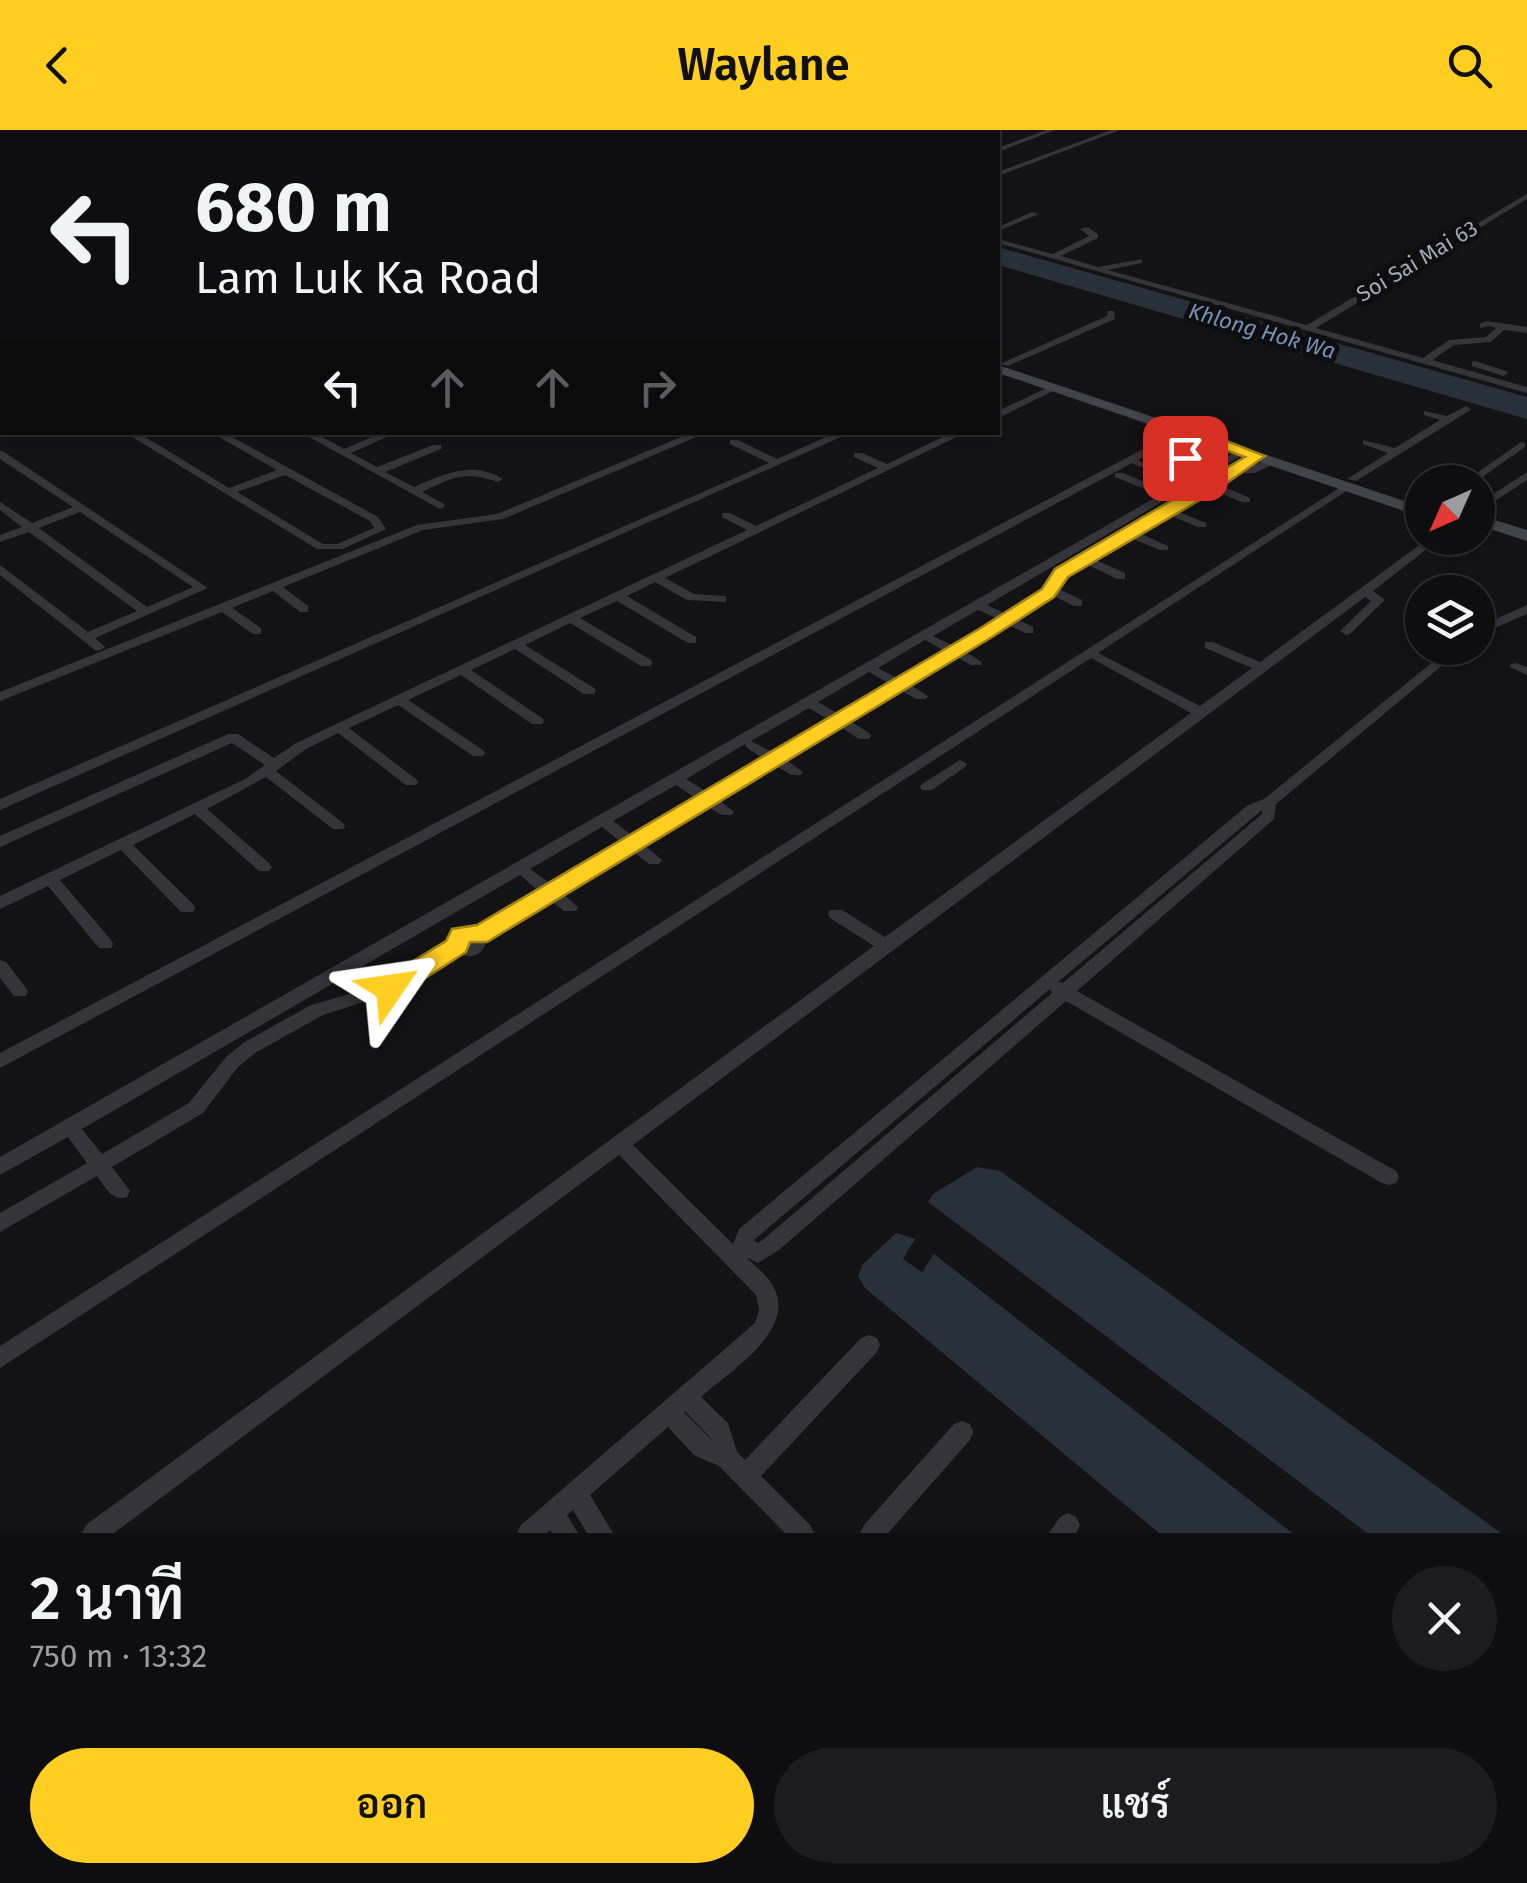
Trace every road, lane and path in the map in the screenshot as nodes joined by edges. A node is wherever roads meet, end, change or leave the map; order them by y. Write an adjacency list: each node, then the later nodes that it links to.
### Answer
1 (1052, 130): 3 (street)
2 (1117, 130): 4 (street)
3 (1000, 149)
4 (1000, 171)
5 (1527, 196): 18 (street, Soi Sai Mai 63)
6 (1035, 214): 7 (street)
7 (1000, 229)
8 (1084, 229): 11 (street)
9 (1064, 238): 11 (street)
10 (1000, 242): 12 (street)
11 (1083, 242): 12 (street)
12 (1054, 257): 14 (street)
13 (1139, 260): 14 (street)
14 (1099, 269): 18 (street)
15 (1111, 313): 24 (street)
16 (1482, 326): 17 (street)
17 (1502, 327): 20 (street); 22 (street)
18 (1309, 328): 21 (street)
19 (1347, 330): 21 (street)
20 (1527, 330)
21 (1328, 334): 22 (street)
22 (1425, 361): 25 (street)
23 (1475, 364): 25 (street)
24 (1000, 365): 26 (main road); 63 (main road)
25 (1497, 381): 27 (street)
26 (1054, 388): 30 (street); 32 (main road)
27 (1527, 390)
28 (1466, 409): 31 (street)
29 (1427, 413): 31 (street)
30 (1000, 414)
31 (1448, 420): 46 (street)
32 (1184, 431): 41 (main road); 174 (street)
33 (134, 435): 65 (street)
34 (220, 435): 57 (street)
35 (313, 435): 47 (street)
36 (387, 435): 47 (street)
37 (696, 435): 93 (street)
38 (840, 435): 52 (street)
39 (956, 435): 55 (street)
40 (734, 442): 52 (street)
41 (1216, 442): 45 (street); 48 (main road)
42 (1367, 442): 46 (street)
43 (1521, 445): 54 (street)
44 (437, 448): 58 (street)
45 (1163, 452)
46 (1396, 452): 63 (street)
47 (343, 453): 58 (street)
48 (1250, 453): 51 (main road); 56 (street); 62 (street)
49 (0, 454): 74 (street)
50 (858, 455): 55 (street)
51 (1274, 461): 56 (street); 63 (main road)
52 (778, 463): 149 (street)
53 (1137, 463): 62 (street)
54 (1493, 465)
55 (888, 468): 80 (street)
56 (1237, 471): 64 (street)
57 (283, 472): 65 (street); 65 (street)
58 (377, 472): 66 (street)
59 (1118, 475): 67 (street)
60 (1527, 475): 69 (street)
61 (498, 479): 66 (street)
62 (1184, 482): 67 (street)
63 (1349, 482): 68 (main road); 72 (main road); 140 (street)
64 (1211, 486): 70 (street); 75 (street)
65 (227, 492)
66 (414, 492): 73 (street)
67 (1164, 494): 179 (street)
68 (1405, 497)
69 (1495, 497)
70 (1246, 500)
71 (0, 505): 79 (street)
72 (1405, 505)
73 (440, 506)
74 (78, 509): 79 (street); 92 (street)
75 (1168, 511): 77 (street); 81 (street)
76 (726, 514): 80 (street)
77 (1202, 525)
78 (1495, 526): 83 (main road)
79 (30, 528): 84 (street); 103 (street)
80 (757, 531): 91 (street)
81 (1130, 533): 86 (street); 88 (street)
82 (1495, 536): 85 (main road)
83 (1527, 536)
84 (0, 539)
85 (1527, 546)
86 (1164, 548)
87 (1412, 555): 95 (street)
88 (1084, 560): 90 (street); 94 (street)
89 (0, 569): 110 (street)
90 (1120, 576)
91 (656, 578): 96 (street); 97 (street)
92 (202, 588): 99 (street); 103 (street)
93 (275, 588): 99 (street); 100 (street)
94 (1050, 590): 98 (street); 105 (street)
95 (1364, 590): 108 (street); 121 (street)
96 (618, 596): 104 (street); 112 (street)
97 (722, 599)
98 (1078, 602)
99 (219, 603): 109 (street); 127 (street)
100 (304, 608)
101 (982, 608): 105 (street)
102 (1527, 609): 106 (street)
103 (146, 612): 110 (street)
104 (570, 618): 113 (street); 119 (street)
105 (1007, 619): 107 (street); 116 (street)
106 (1495, 623)
107 (1030, 630)
108 (1346, 631)
109 (256, 632)
110 (86, 637): 115 (street)
111 (932, 639): 116 (street)
112 (692, 640)
113 (514, 644): 122 (street); 125 (street)
114 (1209, 645): 121 (street)
115 (100, 648)
116 (955, 651): 118 (street); 124 (street)
117 (1097, 657): 130 (street)
118 (976, 662)
119 (646, 663)
120 (1436, 665): 172 (street)
121 (1260, 667): 130 (street)
122 (462, 670): 128 (street); 131 (street)
123 (876, 671): 124 (street)
124 (899, 685): 126 (street); 132 (street)
125 (589, 691)
126 (921, 696)
127 (0, 697)
128 (399, 700): 134 (street); 138 (street)
129 (814, 705): 132 (street)
130 (1200, 712): 169 (street)
131 (537, 721)
132 (840, 721): 135 (street); 139 (street)
133 (216, 722): 136 (street)
134 (340, 728): 142 (street); 145 (street)
135 (864, 736)
136 (233, 737): 142 (street); 154 (street)
137 (752, 745): 139 (street)
138 (478, 753)
139 (774, 759): 143 (street); 148 (street)
140 (919, 760): 144 (street); 184 (street)
141 (960, 764): 144 (street)
142 (271, 768): 150 (street); 153 (street)
143 (796, 772)
144 (945, 774): 147 (street)
145 (410, 782)
146 (681, 782): 148 (street)
147 (927, 787)
148 (707, 798): 151 (street); 155 (street)
149 (0, 805)
150 (197, 808): 156 (street); 158 (street)
151 (726, 812)
152 (608, 825): 155 (street)
153 (338, 826)
154 (0, 842)
155 (631, 843): 157 (street); 161 (street)
156 (124, 844): 160 (street); 163 (street)
157 (654, 860)
158 (264, 866)
159 (527, 874): 161 (street)
160 (50, 879): 162 (street); 168 (street)
161 (550, 892): 164 (street); 167 (street)
162 (0, 903)
163 (187, 908)
164 (570, 908)
165 (836, 914): 169 (street)
166 (444, 922): 167 (street)
167 (468, 941): 170 (street); 178 (street)
168 (104, 944)
169 (883, 944): 177 (street)
170 (490, 961)
171 (0, 966): 173 (street)
172 (1056, 987): 175 (street); 180 (street)
173 (20, 992)
174 (0, 1062)
175 (894, 1125): 175 (street)
176 (76, 1135): 178 (street)
177 (620, 1144): 185 (street); 190 (street)
178 (100, 1164): 181 (street); 182 (street)
179 (0, 1167)
180 (1388, 1177)
181 (120, 1191)
182 (0, 1223)
183 (869, 1345): 187 (street)
184 (0, 1358)
185 (676, 1404): 187 (street); 188 (street)
186 (962, 1432): 194 (street)
187 (744, 1476): 193 (street)
188 (574, 1494): 189 (street); 192 (street)
189 (559, 1523): 191 (street)
190 (94, 1533)
191 (528, 1533)
192 (601, 1533)
193 (802, 1533)
194 (872, 1533)

